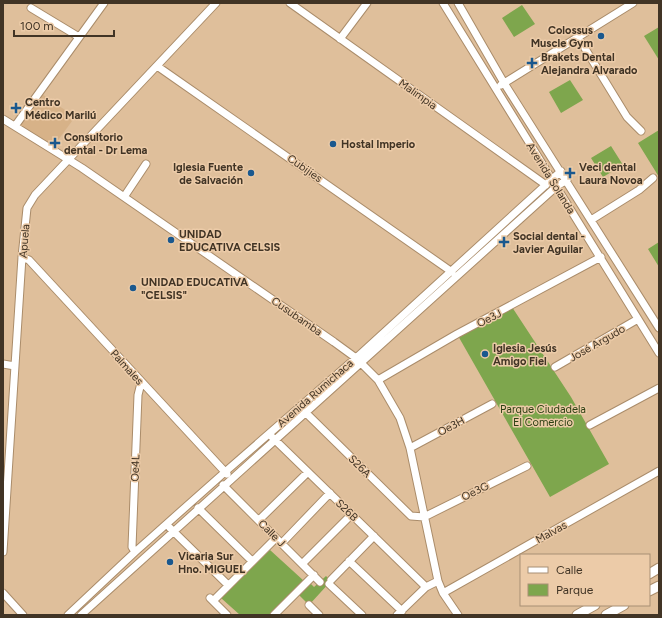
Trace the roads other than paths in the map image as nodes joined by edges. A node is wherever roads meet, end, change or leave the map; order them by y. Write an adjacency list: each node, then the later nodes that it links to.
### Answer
1 (104, 3): 9 (street)
2 (216, 3): 12 (street, Apuela)
3 (290, 3): 11 (street, Malimpia)
4 (367, 3): 11 (street)
5 (443, 3): 14 (street, Avenida Solanda)
6 (633, 3): 10 (street)
7 (461, 4): 13 (street, Avenida Solanda)
8 (31, 8): 9 (street)
9 (79, 37): 16 (street)
10 (578, 37): 13 (street); 17 (street)
11 (340, 39): 24 (street, Malimpia)
12 (157, 66): 18 (street, Apuela); 30 (street, Cubijies)
13 (504, 83): 14 (street); 20 (street, Avenida Solanda)
14 (496, 88): 22 (street, Avenida Solanda)
15 (3, 119): 16 (street, Cusubamba)
16 (15, 126): 18 (street, Cusubamba)
17 (641, 131)
18 (68, 159): 26 (street, Cusubamba); 28 (street, Apuela)
19 (146, 164): 26 (street)
20 (561, 171): 22 (street, Avenida Rumichaca); 23 (street, Avenida Solanda)
21 (653, 178): 27 (street)
22 (553, 179): 24 (street, Avenida Rumichaca); 25 (street, Avenida Solanda)
23 (567, 180): 25 (street, Avenida Rumichaca); 27 (street, Avenida Solanda)
24 (546, 185): 30 (street, Avenida Rumichaca)
25 (557, 186): 29 (street, Avenida Solanda); 37 (street, Avenida Rumichaca)
26 (124, 197): 35 (street, Cusubamba)
27 (591, 220): 32 (street, Avenida Solanda)
28 (22, 257): 38 (street, Apuela); 41 (street, Palmales)
29 (601, 257): 31 (street, Avenida Solanda); 40 (street, Oe3J)
30 (452, 272): 35 (street, Avenida Rumichaca)
31 (638, 319): 33 (street, Avenida Solanda); 39 (street, José Argudo)
32 (658, 324): 33 (street)
33 (645, 330): 34 (street, Avenida Solanda)
34 (659, 353)
35 (356, 358): 37 (street, Cusubamba); 44 (street, Avenida Rumichaca)
36 (3, 364): 38 (street)
37 (362, 364): 40 (street, Cusubamba); 45 (street, Avenida Rumichaca)
38 (15, 366): 66 (street, Apuela)
39 (556, 367)
40 (378, 380): 49 (street, Cusubamba)
41 (141, 383): 52 (street, Palmales); 67 (street, Oe4L)
42 (659, 388): 46 (street)
43 (492, 404): 49 (street, Oe3H)
44 (300, 406): 45 (street, S26A); 47 (street, Avenida Rumichaca)
45 (306, 413): 48 (street, Avenida Rumichaca); 59 (street, S26A)
46 (590, 425)
47 (269, 433): 48 (street, S26B); 52 (street, Avenida Rumichaca)
48 (274, 440): 53 (street, S26B); 54 (street, Avenida Rumichaca)
49 (410, 448): 59 (street, Cusubamba)
50 (527, 466): 59 (street, Oe3G)
51 (659, 471): 81 (street, Malvas)
52 (225, 472): 54 (street, Palmales); 61 (street, Avenida Rumichaca)
53 (308, 472): 56 (street, S26B); 60 (street)
54 (231, 478): 55 (street, Avenida Rumichaca)
55 (223, 485): 57 (street, Avenida Rumichaca); 60 (street, Calle J)
56 (330, 493): 58 (street, S26B); 65 (street)
57 (198, 508): 62 (street, Avenida Rumichaca); 68 (street)
58 (352, 514): 63 (street, S26B); 70 (street)
59 (424, 517): 74 (street, Cusubamba)
60 (259, 520): 64 (street, Calle J)
61 (166, 524): 62 (street); 67 (street, Avenida Rumichaca)
62 (173, 531): 76 (street); 89 (street, Avenida Rumichaca)
63 (374, 536): 69 (street); 78 (street, S26B)
64 (276, 538): 65 (street, Calle J); 68 (street)
65 (282, 543): 70 (street, Calle J)
66 (3, 552)
67 (135, 552): 88 (street, Avenida Rumichaca)
68 (252, 561): 76 (street)
69 (349, 561): 85 (street); 92 (street)
70 (302, 564): 73 (street, Calle J)
71 (659, 568): 72 (main road)
72 (650, 573)
73 (314, 575): 75 (street, Calle J); 86 (street)
74 (438, 581): 78 (street); 81 (street, Cusubamba)
75 (320, 582)
76 (228, 585): 90 (street)
77 (659, 586): 79 (main road)
78 (426, 587): 85 (street)
79 (650, 590)
80 (3, 593): 87 (street)
81 (443, 593): 93 (street, Cusubamba)
82 (309, 605): 91 (street)
83 (593, 606): 94 (main road)
84 (622, 606): 95 (main road)
85 (400, 613)
86 (275, 614)
87 (23, 615)
88 (68, 615)
89 (81, 615)
90 (227, 615)
91 (319, 615)
92 (362, 615)
93 (458, 615)
94 (577, 615)
95 (606, 615)

